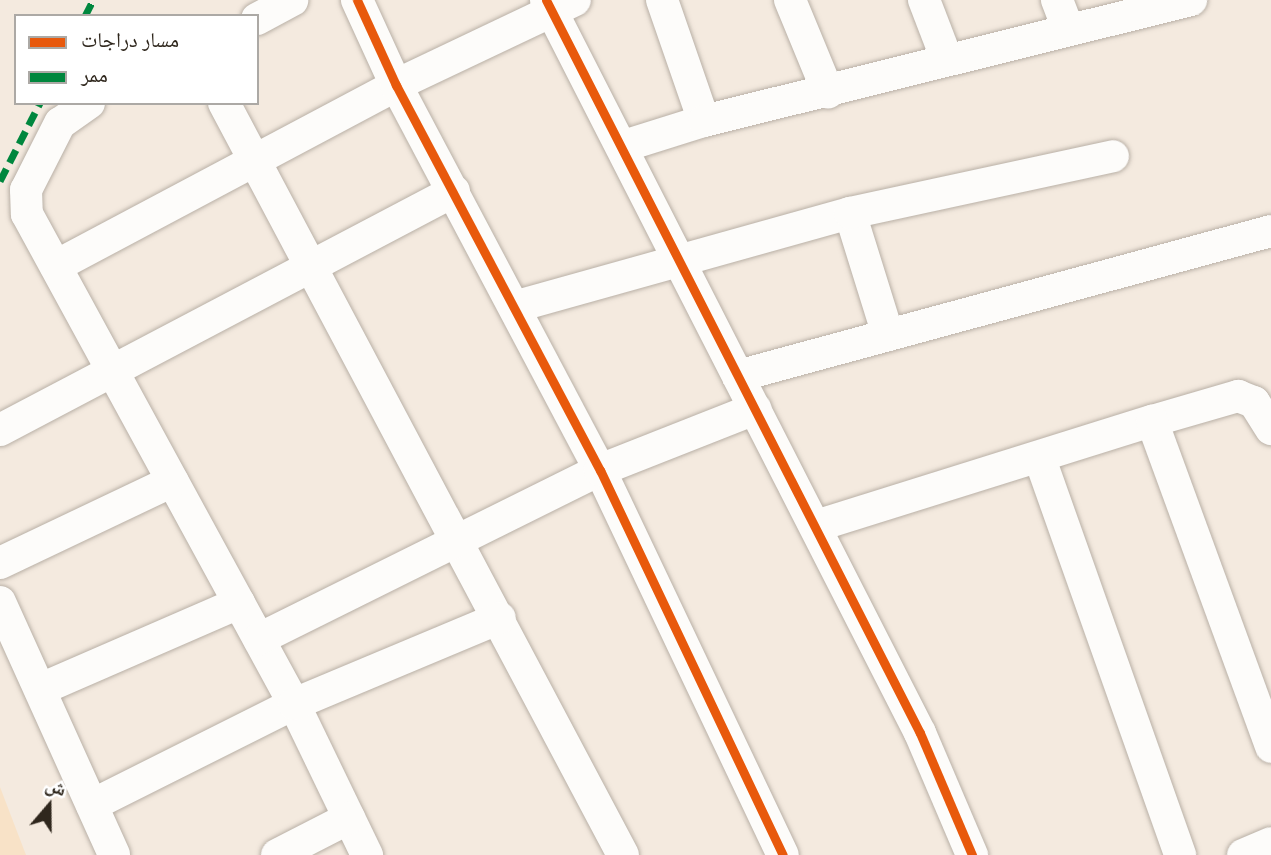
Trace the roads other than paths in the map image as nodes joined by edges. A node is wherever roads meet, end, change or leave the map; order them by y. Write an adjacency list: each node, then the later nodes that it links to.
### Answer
1 (292, 0): 9 (street)
2 (357, 0): 11 (street)
3 (662, 0): 15 (street)
4 (790, 0): 12 (street)
5 (924, 0): 10 (street)
6 (1188, 0): 8 (street)
7 (557, 3): 11 (street); 16 (street)
8 (1063, 14): 10 (street)
9 (259, 18)
10 (947, 60): 12 (street)
11 (396, 85): 18 (street); 19 (street)
12 (828, 92): 15 (street)
13 (86, 105): 24 (street)
14 (225, 105): 18 (street)
15 (704, 121): 16 (street)
16 (624, 146): 22 (street)
17 (1113, 156): 20 (street)
18 (254, 159): 23 (street); 24 (street)
19 (454, 191): 23 (street); 25 (street)
20 (850, 213): 22 (street); 26 (street)
21 (1271, 231): 26 (street)
22 (676, 260): 25 (street); 28 (street)
23 (310, 263): 27 (street); 37 (street)
24 (56, 266): 27 (street)
25 (517, 306): 34 (street)
26 (888, 335): 28 (street)
27 (113, 369): 32 (street); 35 (street)
28 (737, 376): 29 (street)
29 (755, 408): 34 (street); 36 (street)
30 (1152, 421): 31 (street); 33 (street); 45 (street)
31 (1271, 429)
32 (0, 430)
33 (1040, 459): 36 (street); 55 (street)
34 (600, 470): 37 (street); 53 (street)
35 (173, 481): 38 (street); 40 (street)
36 (816, 526): 54 (street)
37 (458, 538): 41 (street); 42 (street)
38 (0, 563)
39 (0, 601): 43 (street)
40 (239, 603): 42 (street); 43 (street)
41 (500, 618): 44 (street); 52 (street)
42 (259, 639): 44 (street)
43 (41, 689): 46 (street)
44 (294, 704): 46 (street); 47 (street)
45 (1271, 747)
46 (92, 805): 49 (street)
47 (349, 818): 50 (street); 51 (street)
48 (1271, 843): 56 (street)
49 (114, 855)
50 (277, 855)
51 (367, 855)
52 (623, 855)
53 (783, 855)
54 (972, 855)
55 (1180, 855)
56 (1243, 855)

